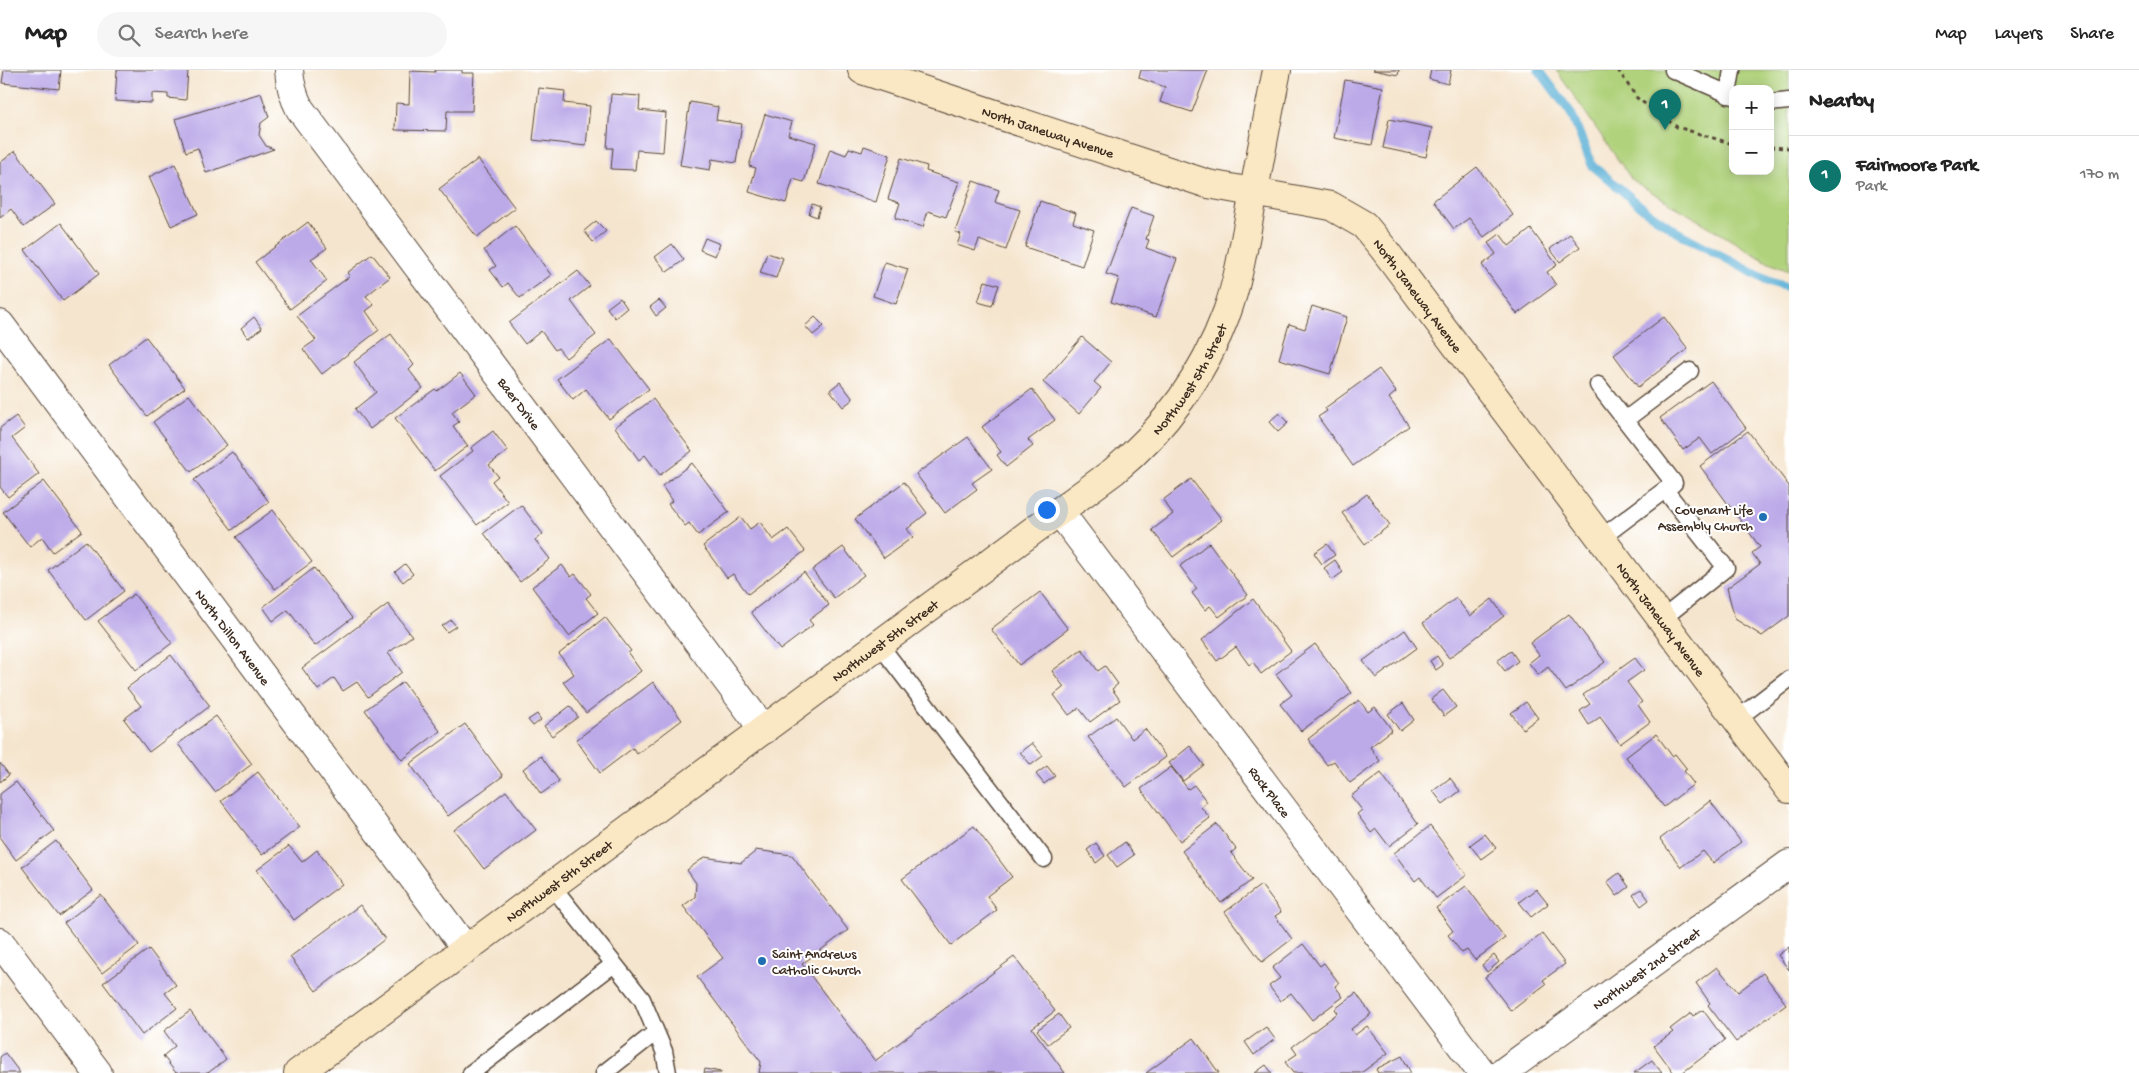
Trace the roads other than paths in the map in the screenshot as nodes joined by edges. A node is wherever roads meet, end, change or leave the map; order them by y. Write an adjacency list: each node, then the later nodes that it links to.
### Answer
1 (289, 70): 22 (street, Baer Drive)
2 (862, 70): 10 (street, North Janeway Avenue)
3 (1277, 70): 10 (street, Northwest 5th Street)
4 (1673, 70): 7 (lane)
5 (1732, 70): 6 (lane)
6 (1731, 85)
7 (1729, 96)
8 (1789, 101): 9 (lane)
9 (1774, 103)
10 (1254, 192): 16 (street, Northwest 5th Street); 17 (street, North Janeway Avenue)
11 (0, 324): 28 (street, North Dillon Avenue)
12 (1690, 371): 14 (lane)
13 (1598, 385): 14 (lane)
14 (1625, 420): 15 (lane)
15 (1665, 490): 17 (lane); 18 (lane)
16 (1059, 511): 19 (street, Northwest 5th Street); 36 (street, Rock Place)
17 (1601, 538): 18 (street, North Janeway Avenue)
18 (1662, 619): 21 (street, North Janeway Avenue)
19 (879, 644): 22 (street, Northwest 5th Street); 24 (lane)
20 (1789, 680): 21 (lane)
21 (1737, 719): 23 (street, North Janeway Avenue)
22 (764, 730): 26 (street, Northwest 5th Street)
23 (1789, 788)
24 (1044, 859)
25 (1789, 864): 37 (street, Northwest 2nd Street)
26 (552, 886): 28 (street, Northwest 5th Street); 29 (lane)
27 (0, 942): 31 (street)
28 (466, 949): 32 (street, Northwest 5th Street)
29 (614, 964): 30 (lane); 33 (lane)
30 (656, 1032): 34 (lane); 35 (lane)
31 (98, 1073)
32 (298, 1073)
33 (471, 1073)
34 (604, 1073)
35 (668, 1073)
36 (1482, 1073)
37 (1502, 1073)

